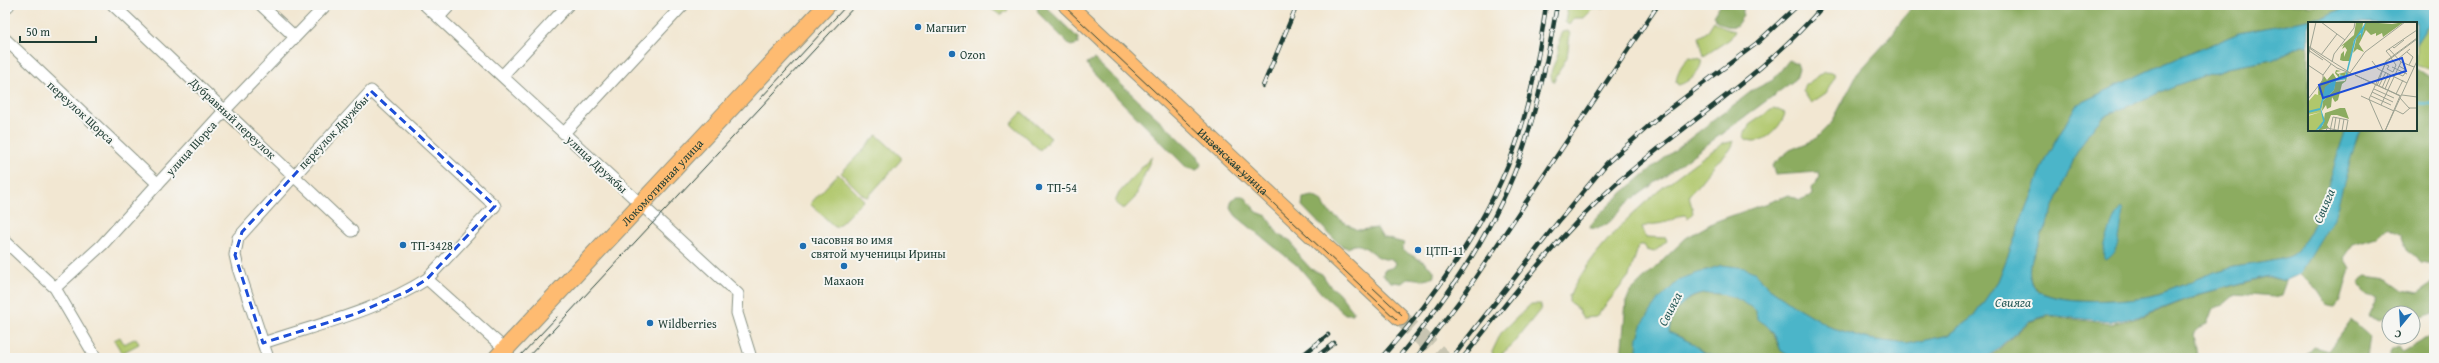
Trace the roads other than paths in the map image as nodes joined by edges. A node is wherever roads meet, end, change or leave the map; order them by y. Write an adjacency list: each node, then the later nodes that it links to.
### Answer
1 (9, 5): 11 (street)
2 (113, 5): 16 (street, Дубравный переулок)
3 (261, 5): 13 (street)
4 (326, 5): 13 (street, улица Щорса)
5 (425, 5): 12 (street, улица Дружбы)
6 (450, 5): 12 (street)
7 (568, 5): 15 (street)
8 (683, 5): 17 (street)
9 (827, 5): 20 (main road, Локомотивная улица)
10 (1067, 5): 25 (main road, Инзенская улица)
11 (5, 9)
12 (439, 17): 15 (street, улица Дружбы)
13 (296, 37): 16 (street, улица Щорса)
14 (5, 39): 19 (street, переулок Щорса)
15 (502, 76): 17 (street, улица Дружбы)
16 (225, 110): 18 (street, Дубравный переулок); 19 (street, улица Щорса)
17 (564, 133): 20 (street, улица Дружбы)
18 (294, 175): 21 (street, Дубравный переулок); 23 (street, переулок Дружбы); 26 (street, переулок Дружбы)
19 (158, 184): 24 (street, улица Щорса)
20 (640, 205): 27 (main road, Локомотивная улица); 30 (street, улица Дружбы)
21 (352, 231)
22 (5, 241): 24 (street)
23 (427, 279): 26 (street, переулок Дружбы); 27 (street)
24 (55, 288): 28 (street)
25 (1400, 317)
26 (263, 343): 29 (street, переулок Дружбы)
27 (501, 353)
28 (96, 358)
29 (268, 358)
30 (751, 358)

